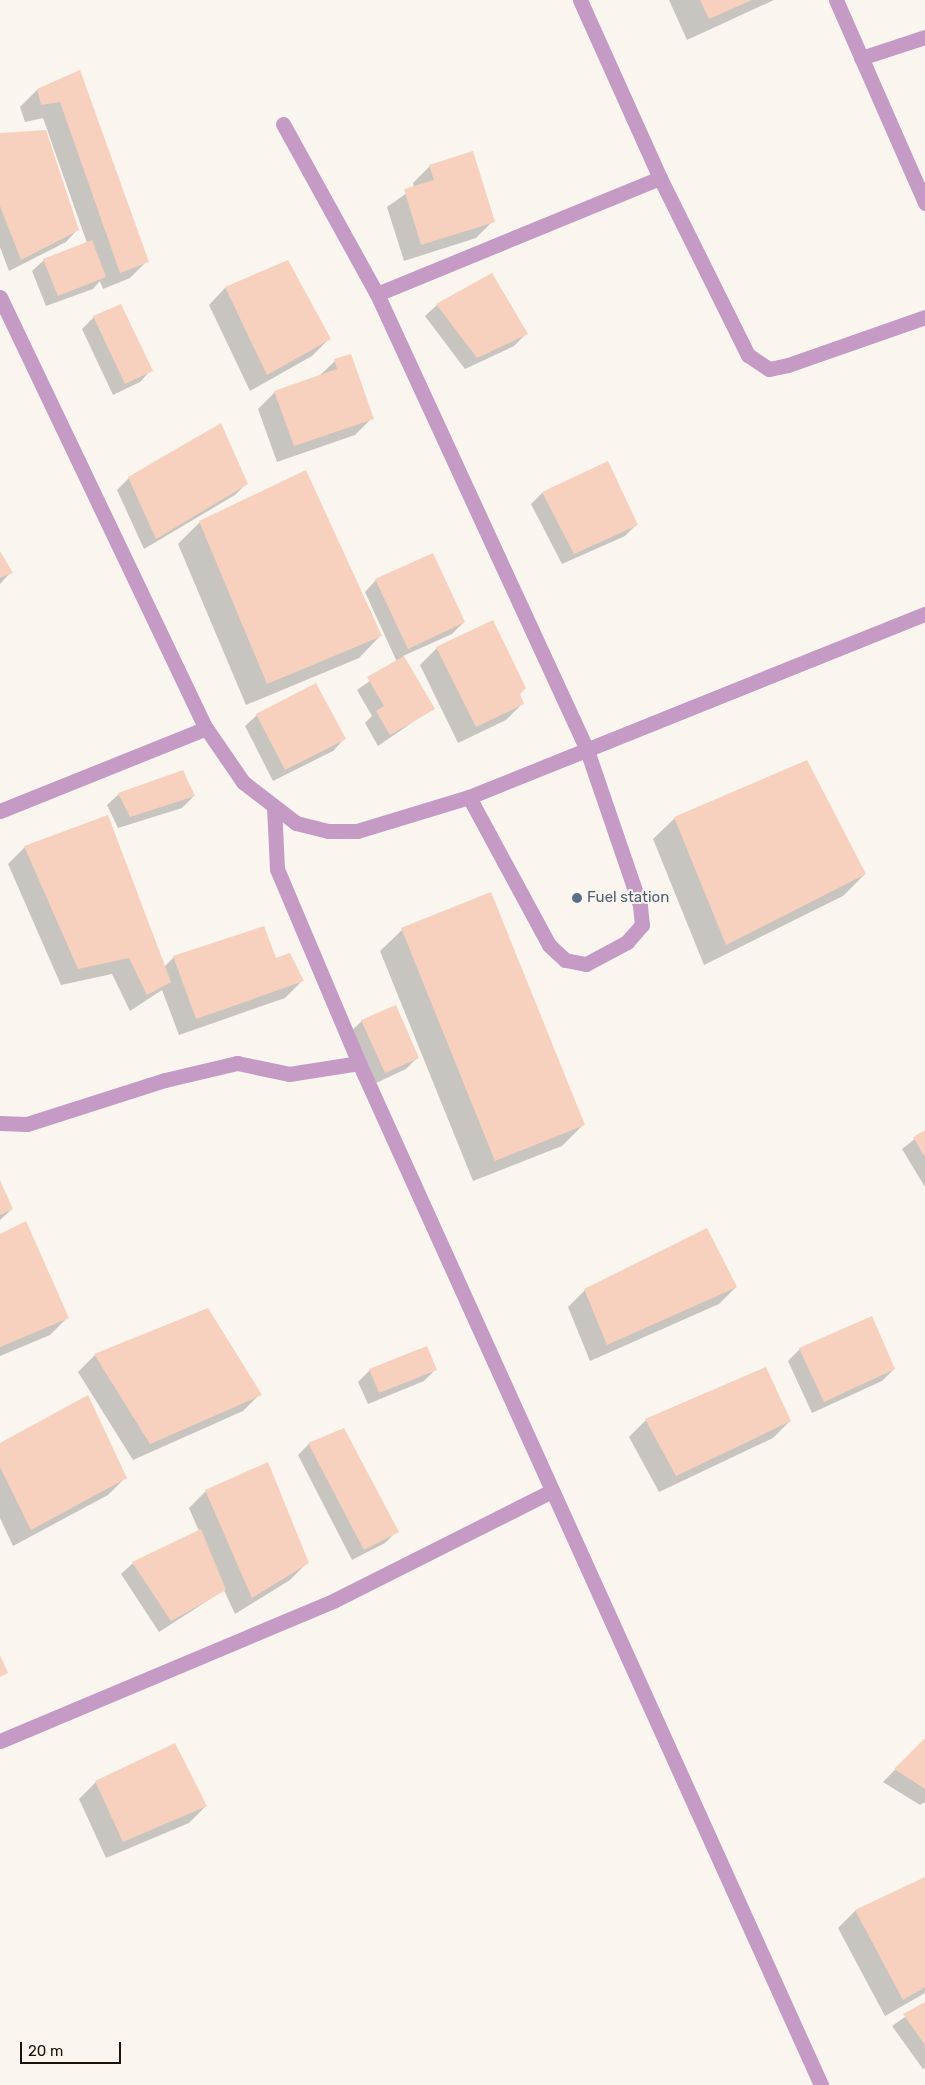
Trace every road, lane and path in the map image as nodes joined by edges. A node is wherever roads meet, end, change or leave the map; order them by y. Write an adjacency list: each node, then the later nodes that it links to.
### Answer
1 (580, 0): 6 (street)
2 (836, 0): 4 (street)
3 (925, 37): 4 (street)
4 (861, 58): 7 (street)
5 (283, 124): 8 (street)
6 (660, 178): 8 (street); 10 (street)
7 (925, 204)
8 (377, 294): 13 (street)
9 (0, 297): 12 (street)
10 (925, 318)
11 (925, 614): 13 (street)
12 (206, 728): 15 (street); 16 (street)
13 (587, 750): 14 (street); 14 (street)
14 (468, 797): 15 (street)
15 (274, 806): 17 (street)
16 (0, 811)
17 (359, 1063): 18 (street); 19 (street)
18 (0, 1123)
19 (552, 1491): 20 (street); 21 (street)
20 (0, 1741)
21 (820, 2085)

